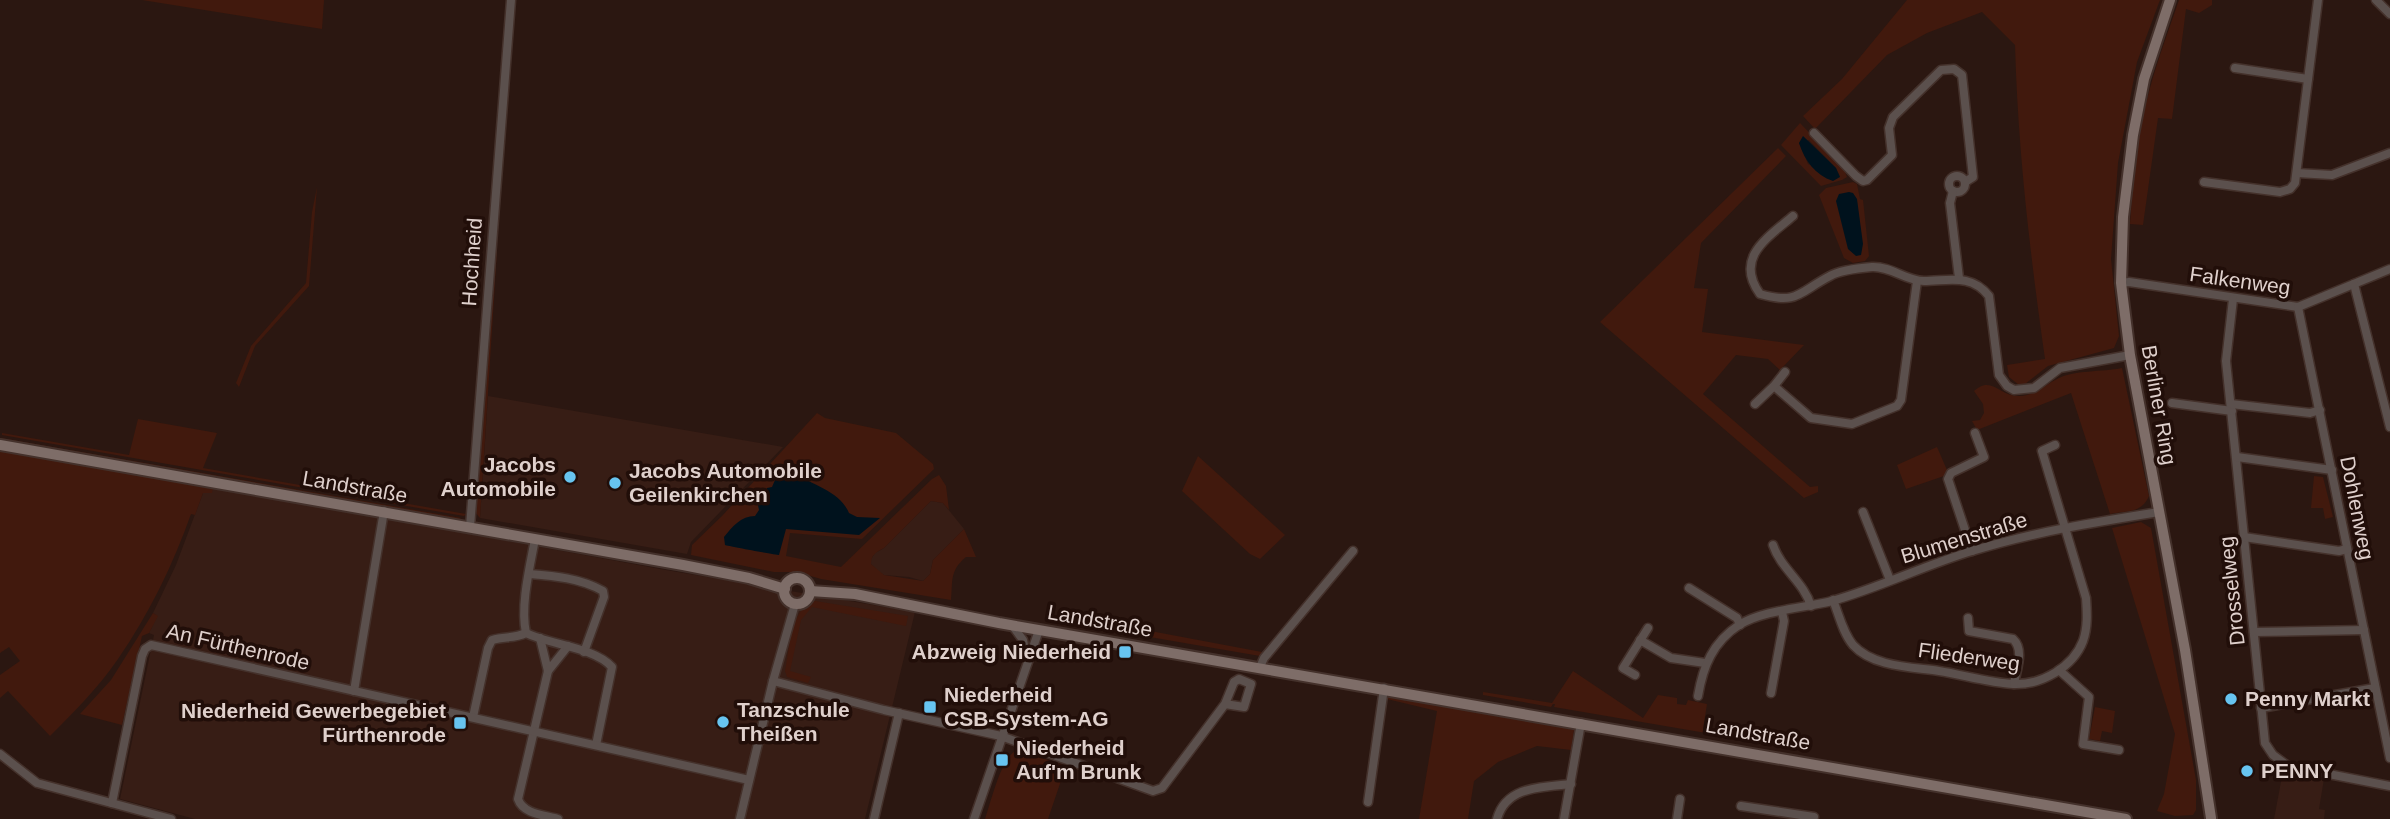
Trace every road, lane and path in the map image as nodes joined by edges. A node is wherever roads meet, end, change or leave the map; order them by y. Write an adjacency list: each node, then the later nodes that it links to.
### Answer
1 (511, 0): 36 (street, Hochheid)
2 (2170, 0): 16 (street, Berliner Ring)
3 (2318, 0): 7 (street)
4 (2376, 0): 5 (street)
5 (2390, 14)
6 (2235, 68): 7 (street)
7 (2308, 79): 10 (street)
8 (1814, 133): 14 (street)
9 (2390, 153): 10 (street)
10 (2297, 173): 11 (street)
11 (2204, 182)
12 (1793, 216): 15 (street)
13 (2390, 269): 17 (street, Falkenweg)
14 (1959, 278): 15 (street); 20 (street)
15 (1917, 281): 22 (street)
16 (2121, 283): 18 (street, Falkenweg); 20 (street, Berliner Ring)
17 (2354, 284): 19 (street, Falkenweg); 27 (street)
18 (2234, 299): 19 (street, Falkenweg); 25 (street, Drosselweg)
19 (2298, 307): 26 (street, Dohlenweg)
20 (2130, 355): 35 (street, Berliner Ring)
21 (1785, 372): 22 (street)
22 (1774, 386): 24 (street)
23 (2172, 403): 25 (street)
24 (1755, 404)
25 (2232, 408): 26 (street); 31 (street, Drosselweg)
26 (2320, 410): 32 (street, Dohlenweg)
27 (2390, 427)
28 (1975, 433): 43 (street)
29 (0, 445): 33 (street, Landstraße)
30 (2055, 445): 37 (street, Fliederweg)
31 (2236, 457): 32 (street); 38 (street, Drosselweg)
32 (2332, 470): 41 (street, Dohlenweg)
33 (384, 512): 36 (street, Landstraße); 75 (street)
34 (1863, 512): 45 (street)
35 (2159, 512): 37 (street, Blumenstraße); 99 (street, Berliner Ring)
36 (470, 527): 39 (street, Landstraße)
37 (2066, 527): 43 (street, Blumenstraße); 68 (street, Fliederweg)
38 (2244, 537): 41 (street); 59 (street, Drosselweg)
39 (535, 539): 44 (street); 47 (street, Landstraße)
40 (1773, 545): 51 (street)
41 (2347, 549): 58 (street, Dohlenweg)
42 (1353, 551): 67 (street)
43 (1972, 551): 45 (street, Blumenstraße)
44 (529, 574): 60 (street); 64 (street)
45 (1890, 580): 49 (street, Blumenstraße)
46 (1689, 588): 55 (street)
47 (785, 589): 48 (street, Landstraße); 50 (street)
48 (810, 592): 50 (street); 54 (street, Landstraße)
49 (1833, 600): 51 (street, Blumenstraße); 72 (street, Fliederweg)
50 (795, 604): 71 (street)
51 (1811, 606): 52 (street, Blumenstraße)
52 (1782, 612): 55 (street, Blumenstraße); 76 (street)
53 (1968, 618): 72 (street)
54 (1012, 625): 57 (street, Landstraße); 65 (street)
55 (1740, 625): 66 (street, Blumenstraße)
56 (1648, 628): 62 (street)
57 (1039, 630): 65 (street); 67 (street, Landstraße)
58 (2364, 630): 59 (street); 74 (street, Dohlenweg)
59 (2254, 632): 79 (street, Drosselweg)
60 (526, 633): 61 (street); 81 (street)
61 (540, 638): 63 (street); 69 (street)
62 (1640, 640): 66 (street); 70 (street)
63 (568, 646): 64 (street); 69 (street)
64 (584, 652): 86 (street)
65 (1027, 662): 84 (street)
66 (1705, 663): 77 (street, Blumenstraße)
67 (1260, 667): 73 (street, Landstraße)
68 (2059, 670): 72 (street, Fliederweg); 87 (street)
69 (548, 671): 83 (street)
70 (1634, 675)
71 (773, 681): 80 (street); 90 (street)
72 (2014, 684)
73 (1384, 688): 82 (street, Landstraße); 94 (street)
74 (2375, 688): 79 (street); 85 (street, Dohlenweg)
75 (354, 691): 81 (street, An Fürthenrode); 95 (street, An Fürthenrode)
76 (1771, 694)
77 (1698, 696)
78 (1226, 704): 84 (street)
79 (2261, 708): 92 (street, Drosselweg)
80 (900, 713): 84 (street); 103 (street)
81 (473, 718): 83 (street, An Fürthenrode)
82 (1581, 723): 91 (street); 108 (street, Landstraße)
83 (533, 731): 86 (street, An Fürthenrode); 101 (street)
84 (1001, 736): 104 (street)
85 (2388, 740): 89 (street, Dohlenweg)
86 (596, 745): 90 (street, An Fürthenrode)
87 (2119, 750)
88 (0, 754): 95 (street)
89 (2390, 758)
90 (749, 780): 102 (street)
91 (1570, 784): 105 (street); 106 (street)
92 (2390, 786)
93 (1680, 799): 107 (street)
94 (1368, 802)
95 (112, 803): 100 (street)
96 (1741, 806): 97 (street)
97 (1770, 815): 98 (street)
98 (1814, 817)
99 (2210, 818): 109 (street, Berliner Ring)
100 (171, 819)
101 (558, 819)
102 (740, 819)
103 (874, 819)
104 (974, 819)
105 (1497, 819)
106 (1564, 819)
107 (1677, 819)
108 (2126, 819)
109 (2224, 819)

